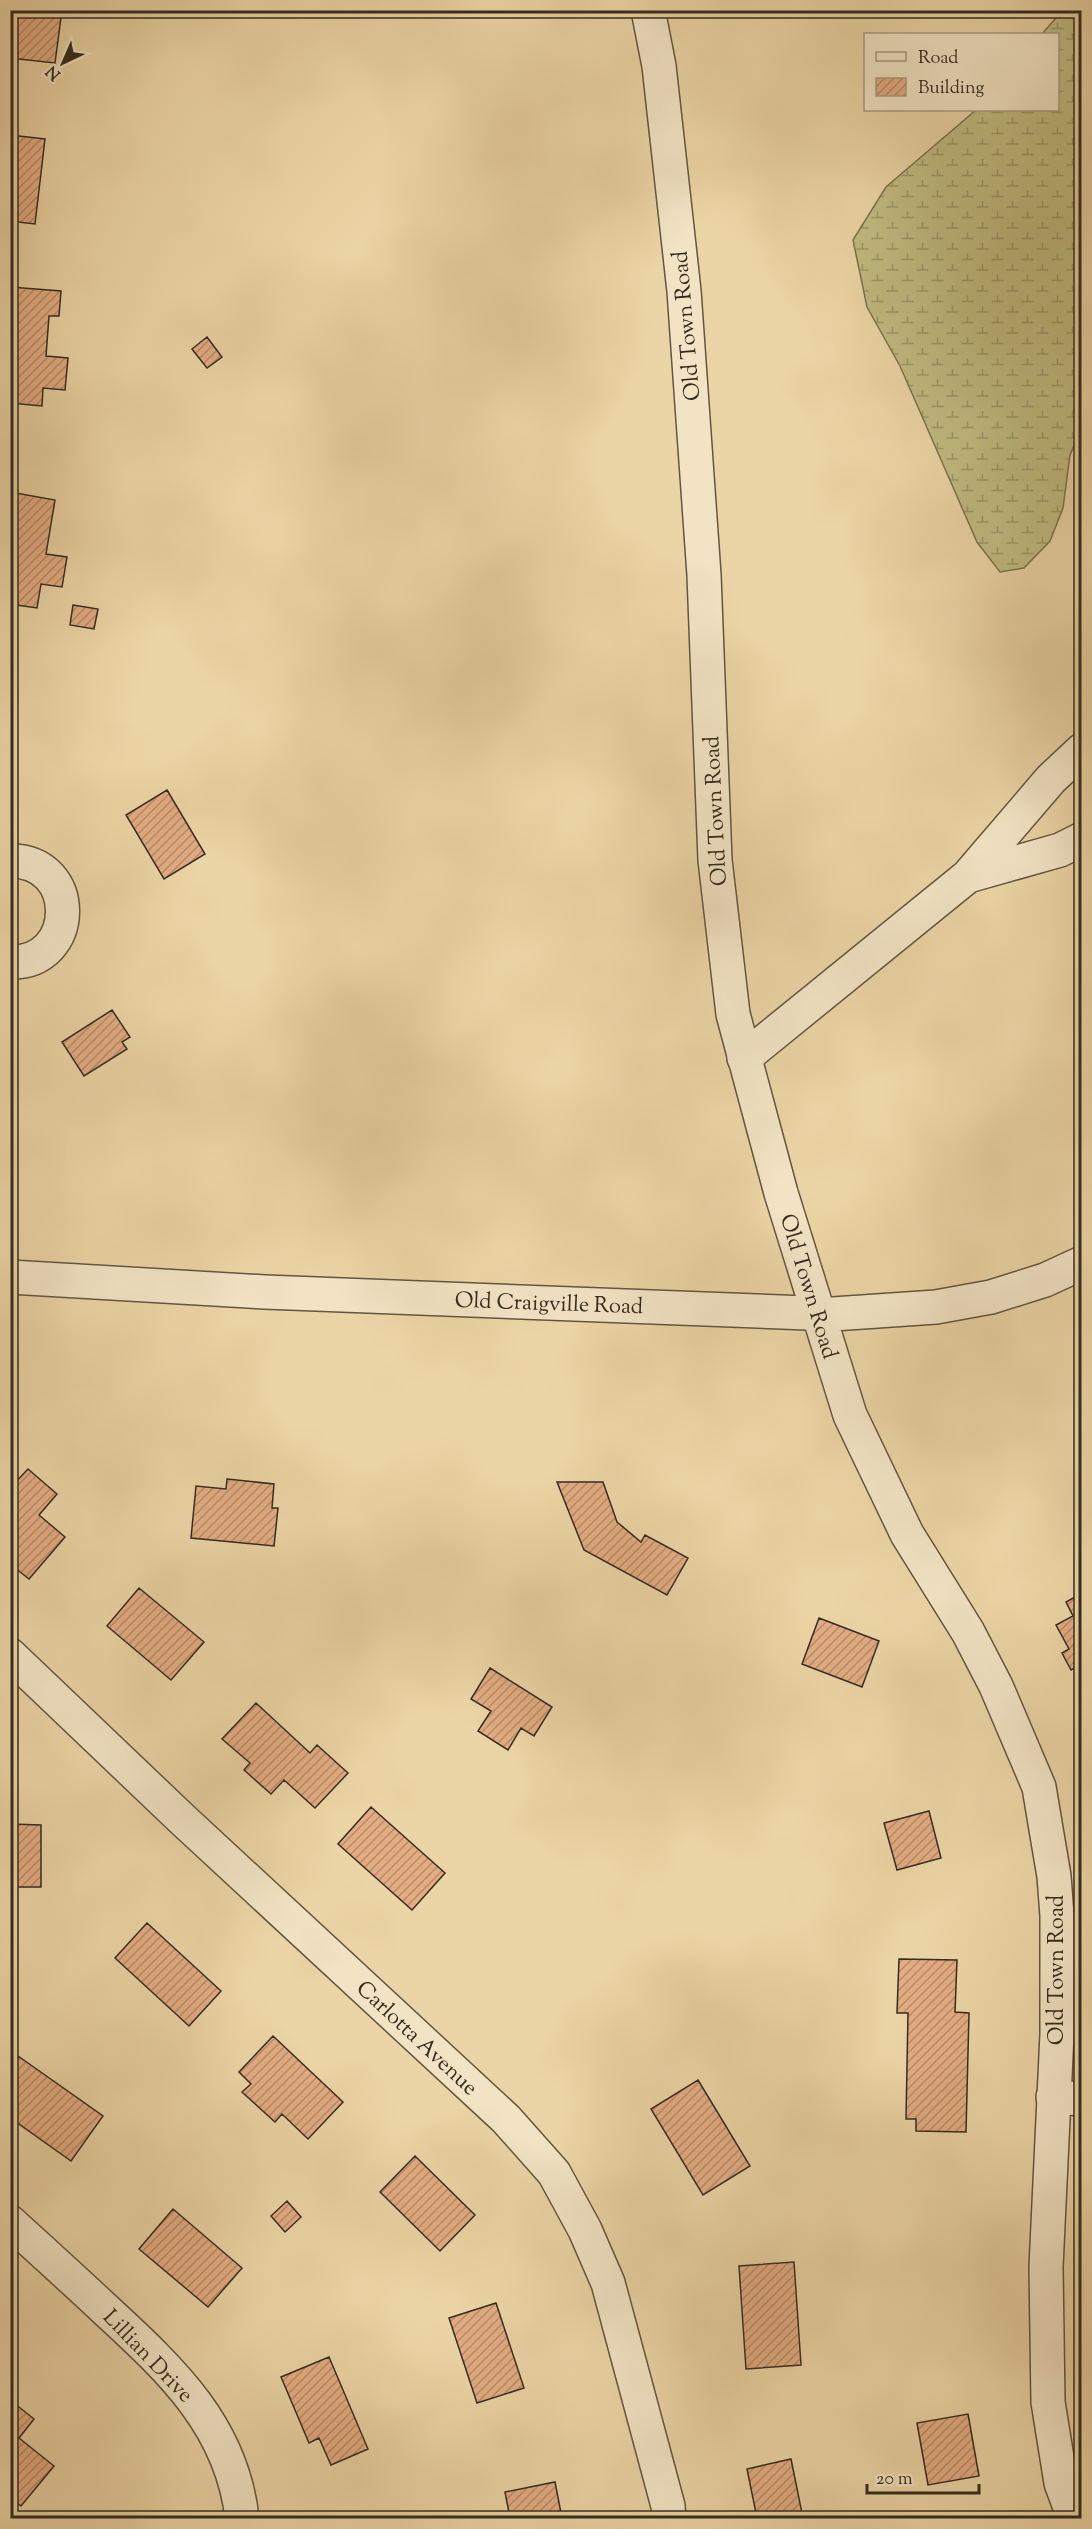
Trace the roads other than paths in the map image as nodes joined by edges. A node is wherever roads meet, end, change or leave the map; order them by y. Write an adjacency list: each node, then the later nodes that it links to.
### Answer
1 (648, 10): 7 (street, Old Town Road)
2 (1082, 750): 5 (street)
3 (1082, 838): 5 (street)
4 (10, 861): 6 (street)
5 (968, 876): 7 (street)
6 (10, 962)
7 (744, 1058): 10 (street, Old Town Road)
8 (1082, 1263): 10 (street, Old Craigville Road)
9 (10, 1277): 10 (street, Old Craigville Road)
10 (819, 1313): 12 (street, Old Town Road)
11 (13, 1662): 15 (street, Carlotta Avenue)
12 (1067, 2098): 16 (street, Old Town Road)
13 (10, 2222): 14 (street, Lillian Drive)
14 (242, 2518)
15 (669, 2518)
16 (1074, 2518)

